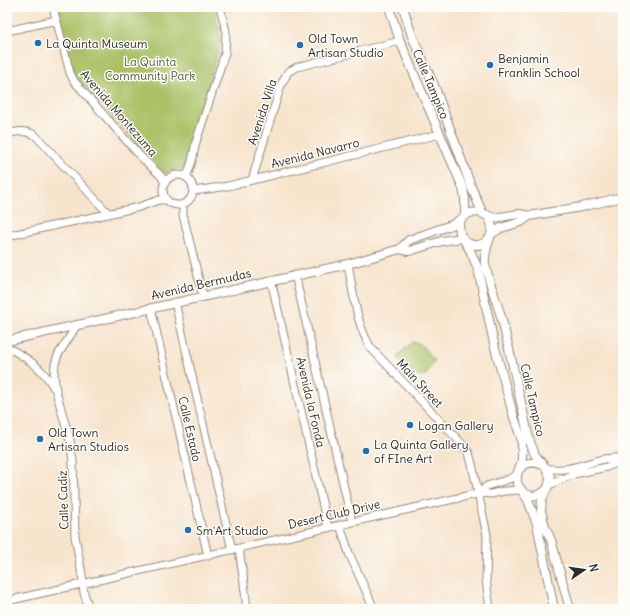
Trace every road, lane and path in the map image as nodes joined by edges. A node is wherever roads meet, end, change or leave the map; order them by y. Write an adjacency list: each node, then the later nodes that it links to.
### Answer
1 (52, 7): 5 (street, Avenida Montezuma)
2 (220, 7): 10 (street)
3 (389, 7): 7 (street, Calle Tampico)
4 (403, 7): 18 (street, Calle Tampico)
5 (56, 20): 6 (street); 12 (street, Avenida Montezuma)
6 (7, 31)
7 (400, 41): 9 (street, Calle Tampico); 11 (street, Avenida Villa)
8 (7, 134): 17 (street)
9 (440, 134): 11 (street, Avenida Navarro); 20 (street, Calle Tampico)
10 (185, 176): 12 (street); 13 (street)
11 (252, 180): 13 (street, Avenida Navarro)
12 (165, 183): 15 (street)
13 (194, 191): 16 (street)
14 (623, 197): 19 (street, Avenida Bermudas)
15 (167, 200): 16 (street); 17 (street)
16 (183, 204): 28 (street)
17 (109, 214): 22 (street)
18 (484, 214): 19 (street, Avenida Bermudas); 20 (street, Avenida Bermudas); 21 (street, Calle Tampico)
19 (529, 216): 21 (street, Avenida Bermudas)
20 (463, 218): 23 (street, Calle Tampico); 24 (street, Avenida Bermudas)
21 (491, 235): 23 (street, Avenida Bermudas); 36 (street, Calle Tampico)
22 (7, 236)
23 (464, 240): 24 (street, Avenida Bermudas); 37 (street, Calle Tampico)
24 (400, 249): 25 (street, Avenida Bermudas)
25 (348, 264): 26 (street, Avenida Bermudas); 40 (street, Main Street)
26 (295, 275): 27 (street, Avenida Bermudas); 41 (street, Avenida la Fonda)
27 (271, 280): 28 (street, Avenida Bermudas); 43 (street, Avenida la Fonda)
28 (203, 296): 29 (street, Avenida Bermudas)
29 (175, 302): 30 (street, Avenida Bermudas); 44 (street, Calle Estado)
30 (151, 308): 31 (street, Avenida Bermudas); 45 (street, Calle Estado)
31 (77, 325): 32 (street, Avenida Bermudas); 34 (street, Calle Cadiz)
32 (7, 341)
33 (7, 348): 34 (street, Calle Cadiz)
34 (56, 391): 46 (street, Calle Cadiz)
35 (623, 459): 36 (street, Desert Club Drive); 38 (street, Desert Club Drive)
36 (544, 467): 37 (street, Desert Club Drive); 38 (street, Calle Tampico)
37 (518, 473): 39 (street, Calle Tampico); 40 (street, Desert Club Drive)
38 (548, 487): 39 (street, Desert Club Drive); 53 (street, Calle Tampico)
39 (522, 492): 40 (street, Desert Club Drive); 52 (street, Calle Tampico)
40 (480, 494): 41 (street, Desert Club Drive); 51 (street, Main Street)
41 (352, 522): 42 (street, Desert Club Drive)
42 (340, 525): 43 (street, Desert Club Drive); 50 (street)
43 (328, 528): 44 (street, Desert Club Drive)
44 (235, 549): 45 (street, Desert Club Drive); 49 (street, Calle Estado)
45 (208, 556): 46 (street, Desert Club Drive)
46 (83, 584): 47 (street, Desert Club Drive); 48 (street, Calle Cadiz)
47 (7, 601)
48 (89, 609)
49 (247, 609)
50 (374, 609)
51 (490, 609)
52 (554, 609)
53 (570, 609)

